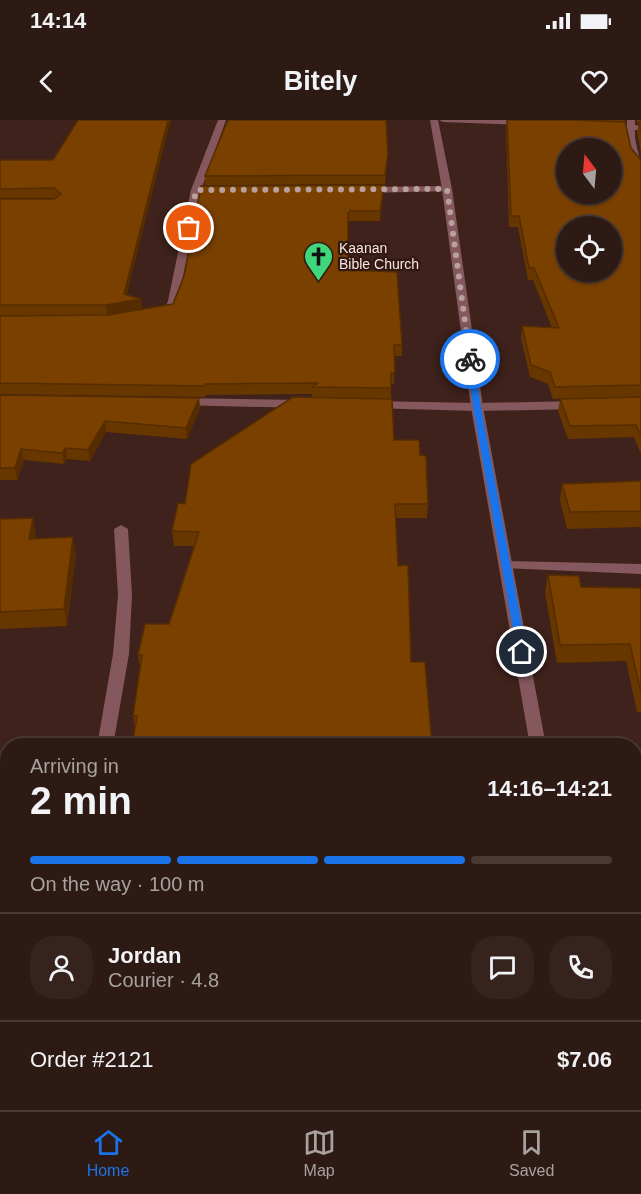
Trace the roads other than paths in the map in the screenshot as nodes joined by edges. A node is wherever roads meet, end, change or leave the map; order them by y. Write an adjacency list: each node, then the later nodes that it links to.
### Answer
1 (222, 120): 9 (street)
2 (434, 120): 8 (street)
3 (443, 120): 4 (street)
4 (537, 124)
5 (635, 125): 6 (street); 7 (street)
6 (596, 126)
7 (641, 167)
8 (447, 189): 11 (street); 17 (street)
9 (196, 190): 10 (street); 12 (street)
10 (208, 190)
11 (357, 190)
12 (148, 316)
13 (166, 402): 14 (street)
14 (321, 404)
15 (594, 404): 17 (street)
16 (357, 405): 17 (street)
17 (477, 407): 19 (street)
18 (121, 529): 21 (street)
19 (507, 566): 20 (street); 22 (street)
20 (641, 569)
21 (106, 738)
22 (537, 738)

